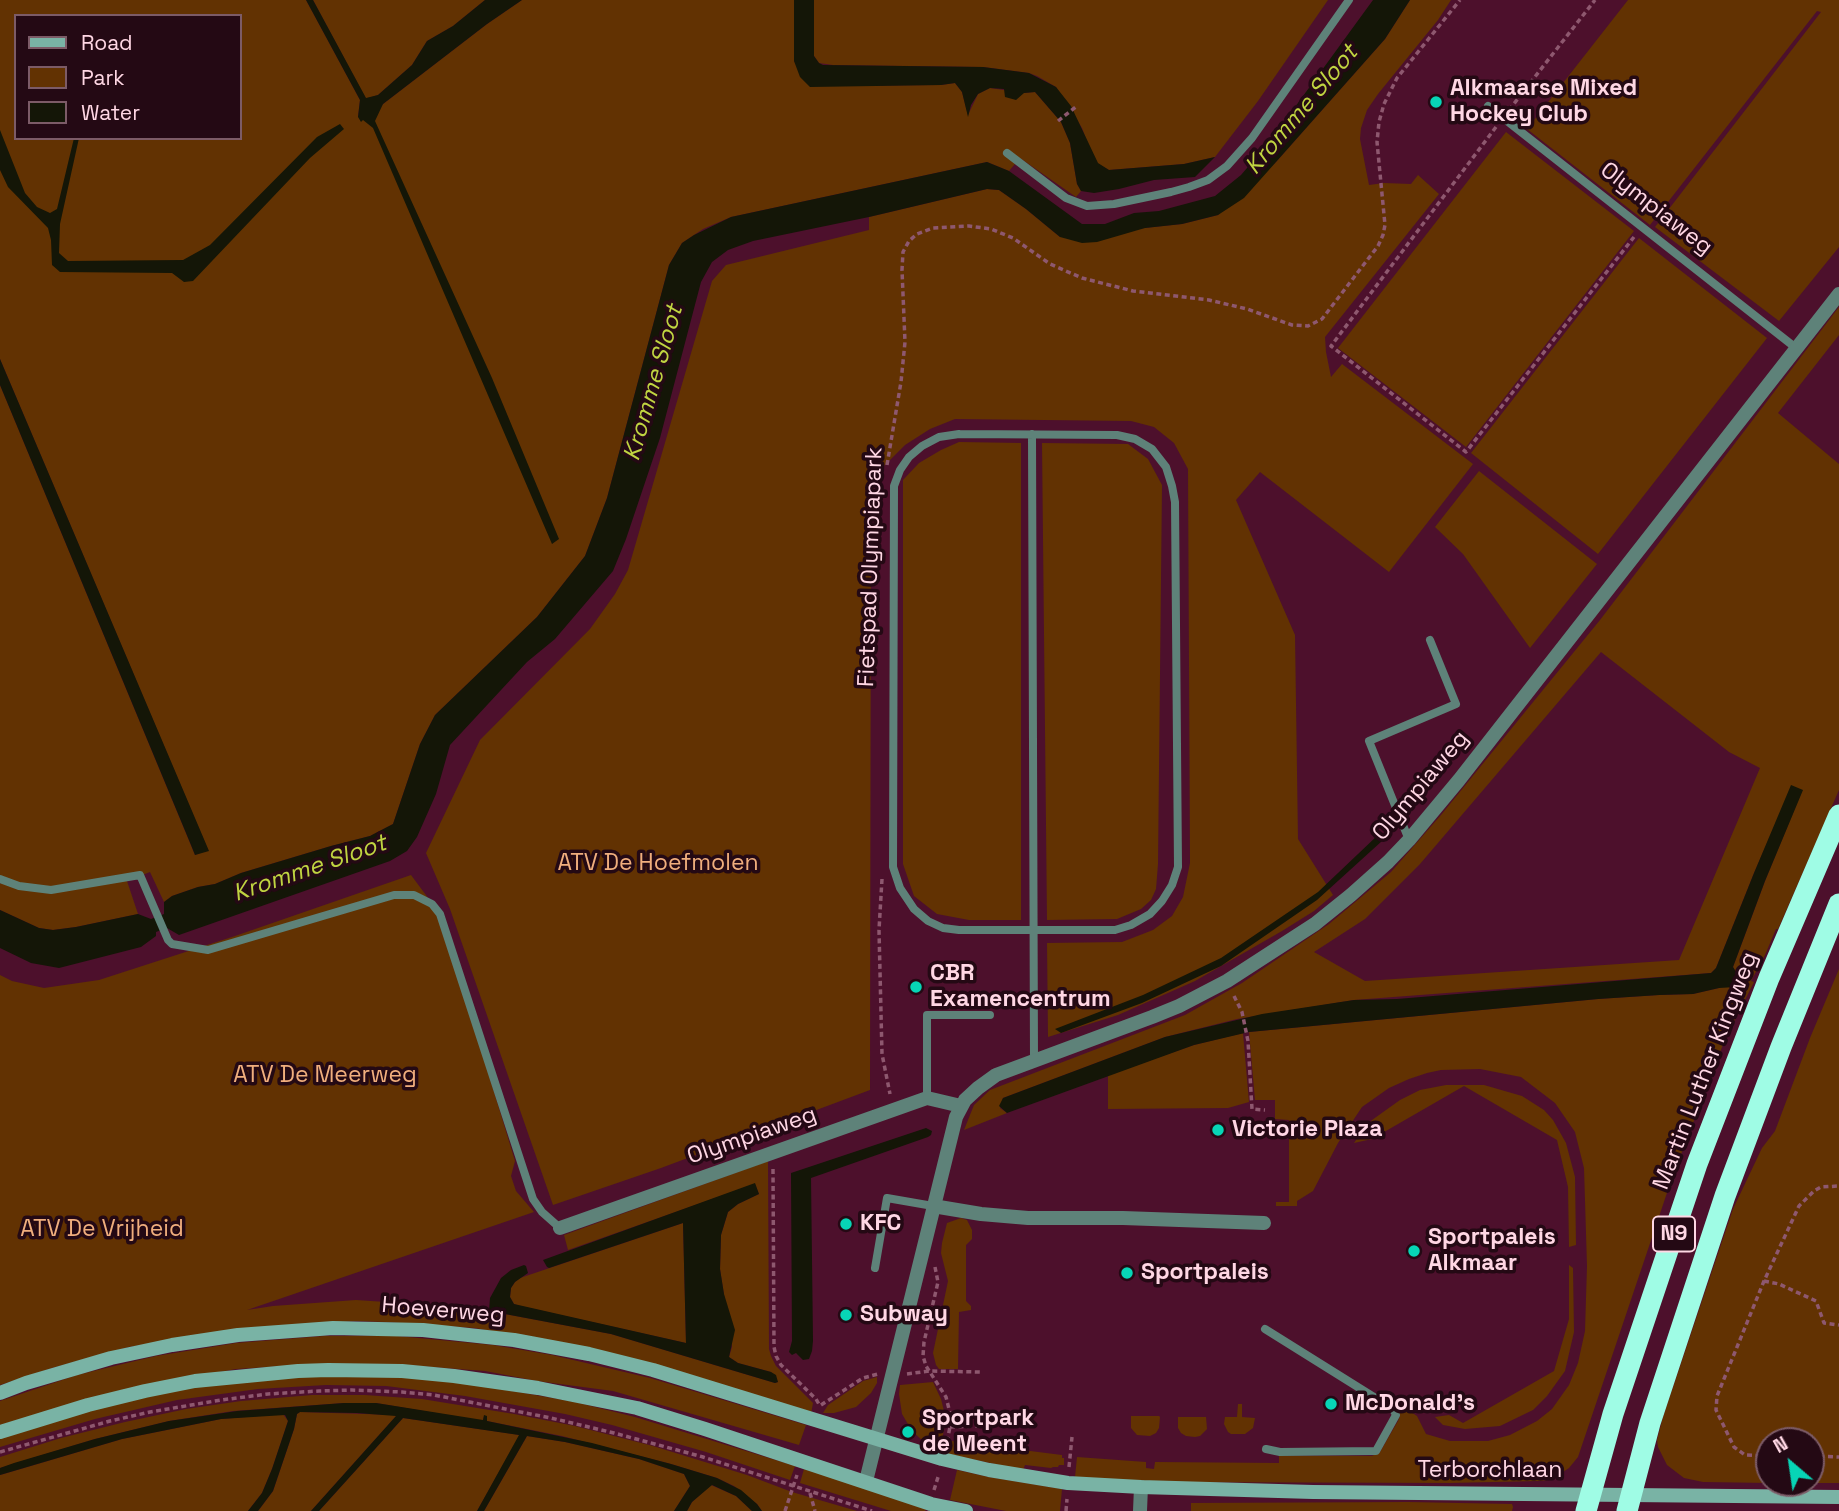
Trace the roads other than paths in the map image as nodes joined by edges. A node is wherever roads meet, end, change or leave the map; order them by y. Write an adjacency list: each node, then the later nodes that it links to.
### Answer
1 (1349, 0): 3 (lane)
2 (1488, 106): 5 (lane, Olympiaweg)
3 (1007, 153)
4 (1839, 294): 5 (street, Olympiaweg)
5 (1796, 348): 9 (street, Olympiaweg)
6 (1032, 434): 13 (lane); 13 (lane); 13 (lane)
7 (1430, 640): 9 (lane)
8 (1839, 816): 31 (highway, Martin Luther Kingweg / N9)
9 (1409, 840): 16 (street, Olympiaweg)
10 (0, 879): 21 (lane)
11 (1839, 904): 14 (highway, N9)
12 (1839, 923): 14 (highway, N9)
13 (1035, 930): 16 (lane)
14 (1822, 944): 32 (highway, N9)
15 (990, 1016): 17 (lane)
16 (1034, 1060): 18 (street, Olympiaweg)
17 (927, 1098): 18 (street); 21 (street, Olympiaweg)
18 (961, 1106): 19 (street, Olympiaweg)
19 (933, 1206): 20 (street); 22 (lane); 26 (street, Olympiaweg)
20 (1264, 1223)
21 (559, 1228)
22 (875, 1268)
23 (1265, 1329): 27 (lane)
24 (0, 1393): 26 (main road, Hoeverweg)
25 (0, 1432): 28 (main road)
26 (876, 1440): 28 (street); 29 (main road, Terborchlaan)
27 (1266, 1449)
28 (866, 1481): 33 (main road)
29 (1140, 1487): 31 (main road, Terborchlaan); 34 (street)
30 (1839, 1497): 32 (main road, Terborchlaan)
31 (1588, 1503): 32 (main road, Terborchlaan)
32 (1629, 1503)
33 (966, 1511)
34 (1140, 1511)

